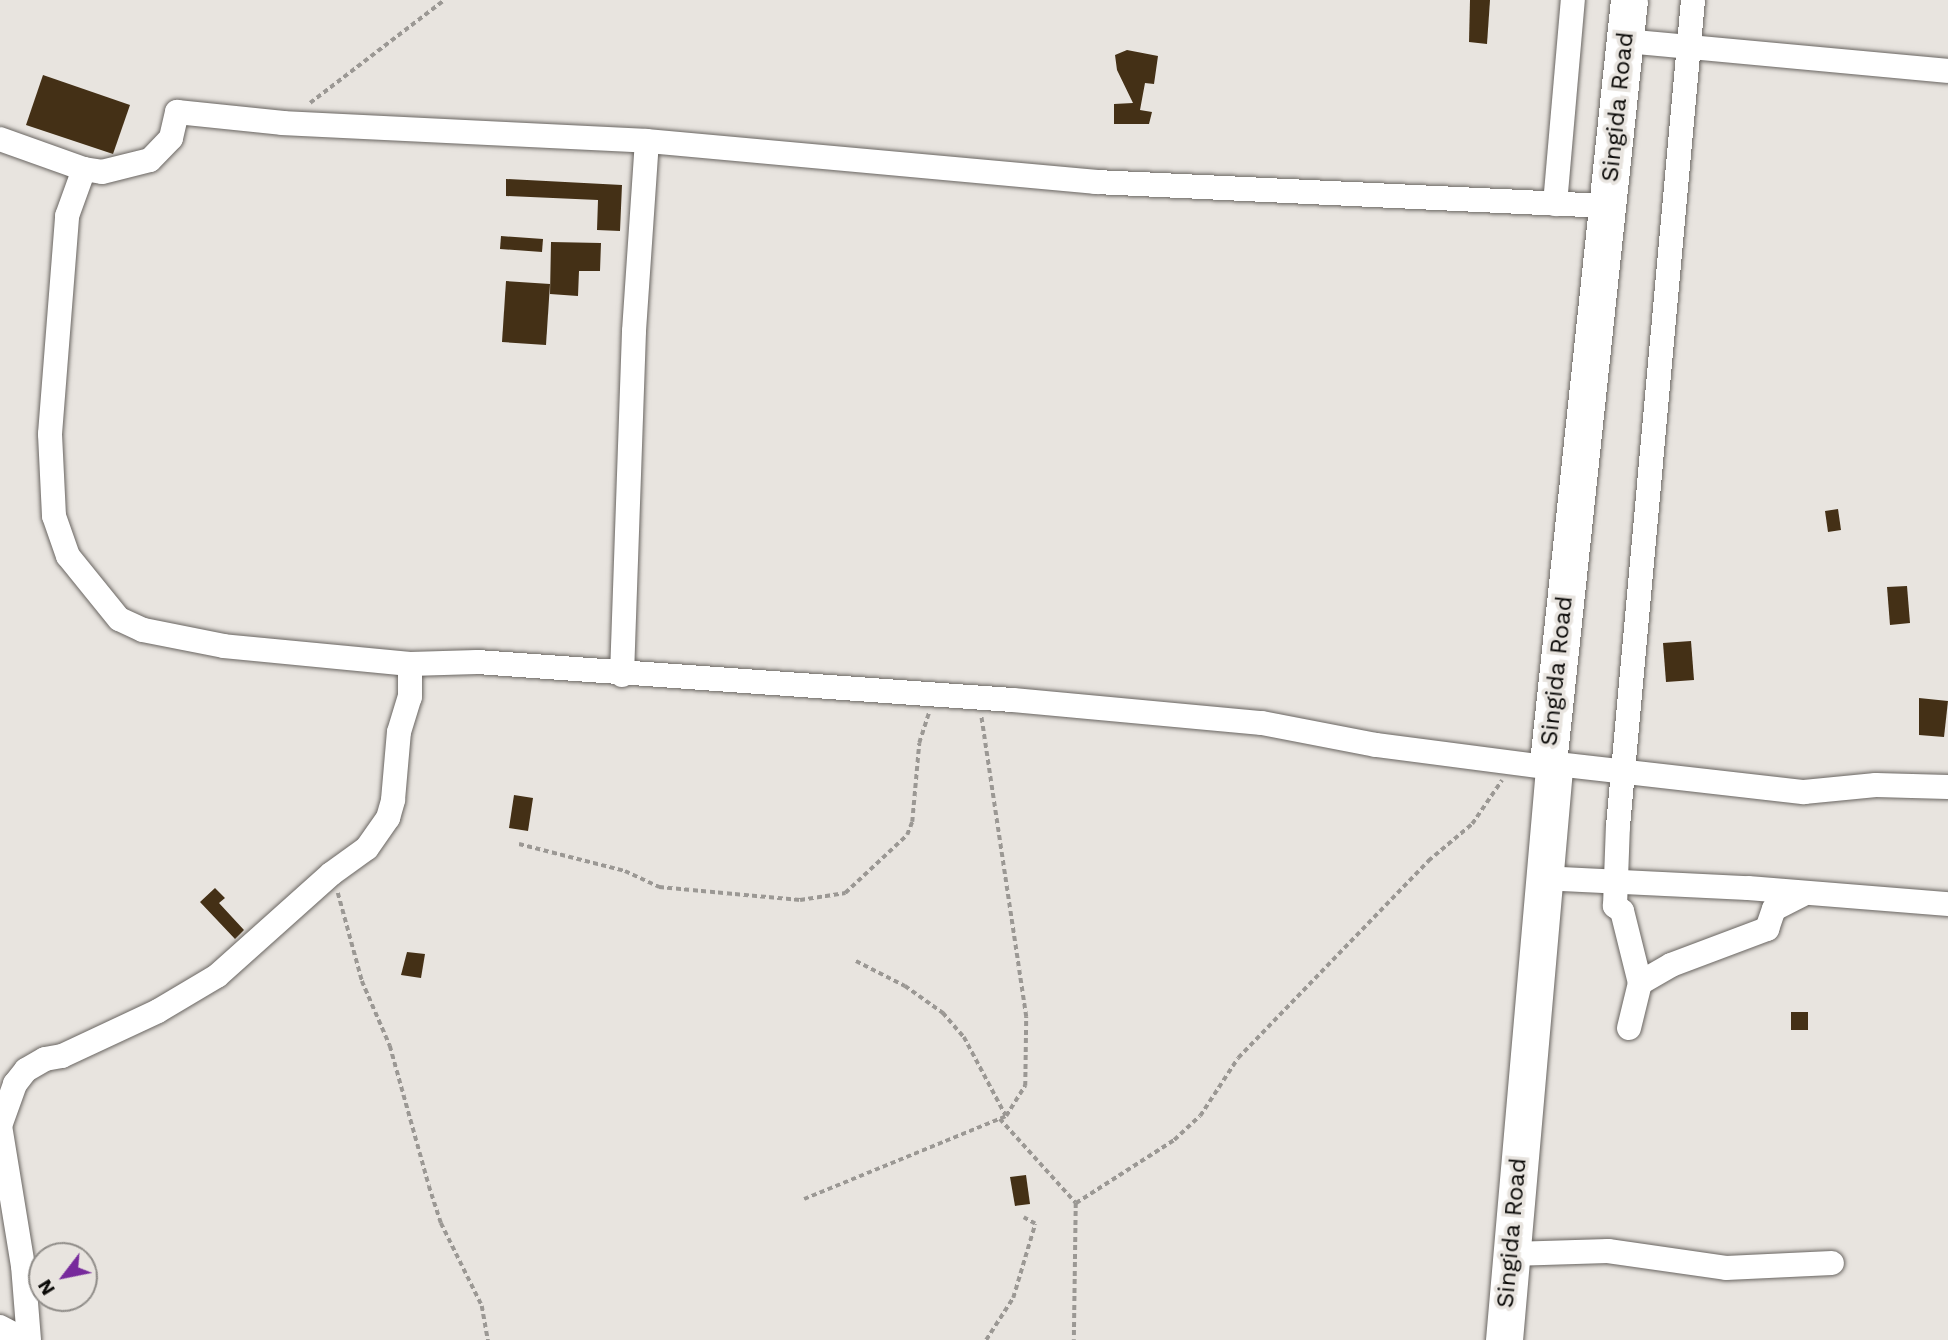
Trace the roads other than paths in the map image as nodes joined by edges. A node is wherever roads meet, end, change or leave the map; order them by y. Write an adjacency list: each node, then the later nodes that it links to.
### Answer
1 (1573, 0): 10 (street)
2 (1629, 0): 4 (highway, Singida Road)
3 (1693, 0): 5 (street)
4 (1625, 41): 5 (street); 11 (highway, Singida Road)
5 (1688, 47): 6 (street); 15 (street)
6 (1948, 71)
7 (0, 139): 9 (street)
8 (647, 141): 9 (street); 10 (street); 13 (street)
9 (85, 169): 12 (street)
10 (1555, 204): 11 (street)
11 (1607, 206): 14 (highway, Singida Road)
12 (410, 664): 13 (street); 25 (street)
13 (622, 675): 14 (street)
14 (1538, 765): 15 (street); 17 (highway, Singida Road)
15 (1622, 769): 16 (street); 18 (street)
16 (1948, 787)
17 (1541, 878): 18 (street); 23 (highway, Singida Road)
18 (1615, 883): 19 (street); 21 (street)
19 (1803, 894): 20 (street); 21 (street)
20 (1948, 905)
21 (1640, 983): 22 (street)
22 (1629, 1028)
23 (1511, 1254): 24 (street); 26 (highway, Singida Road)
24 (1832, 1263)
25 (17, 1335)
26 (1504, 1340)

